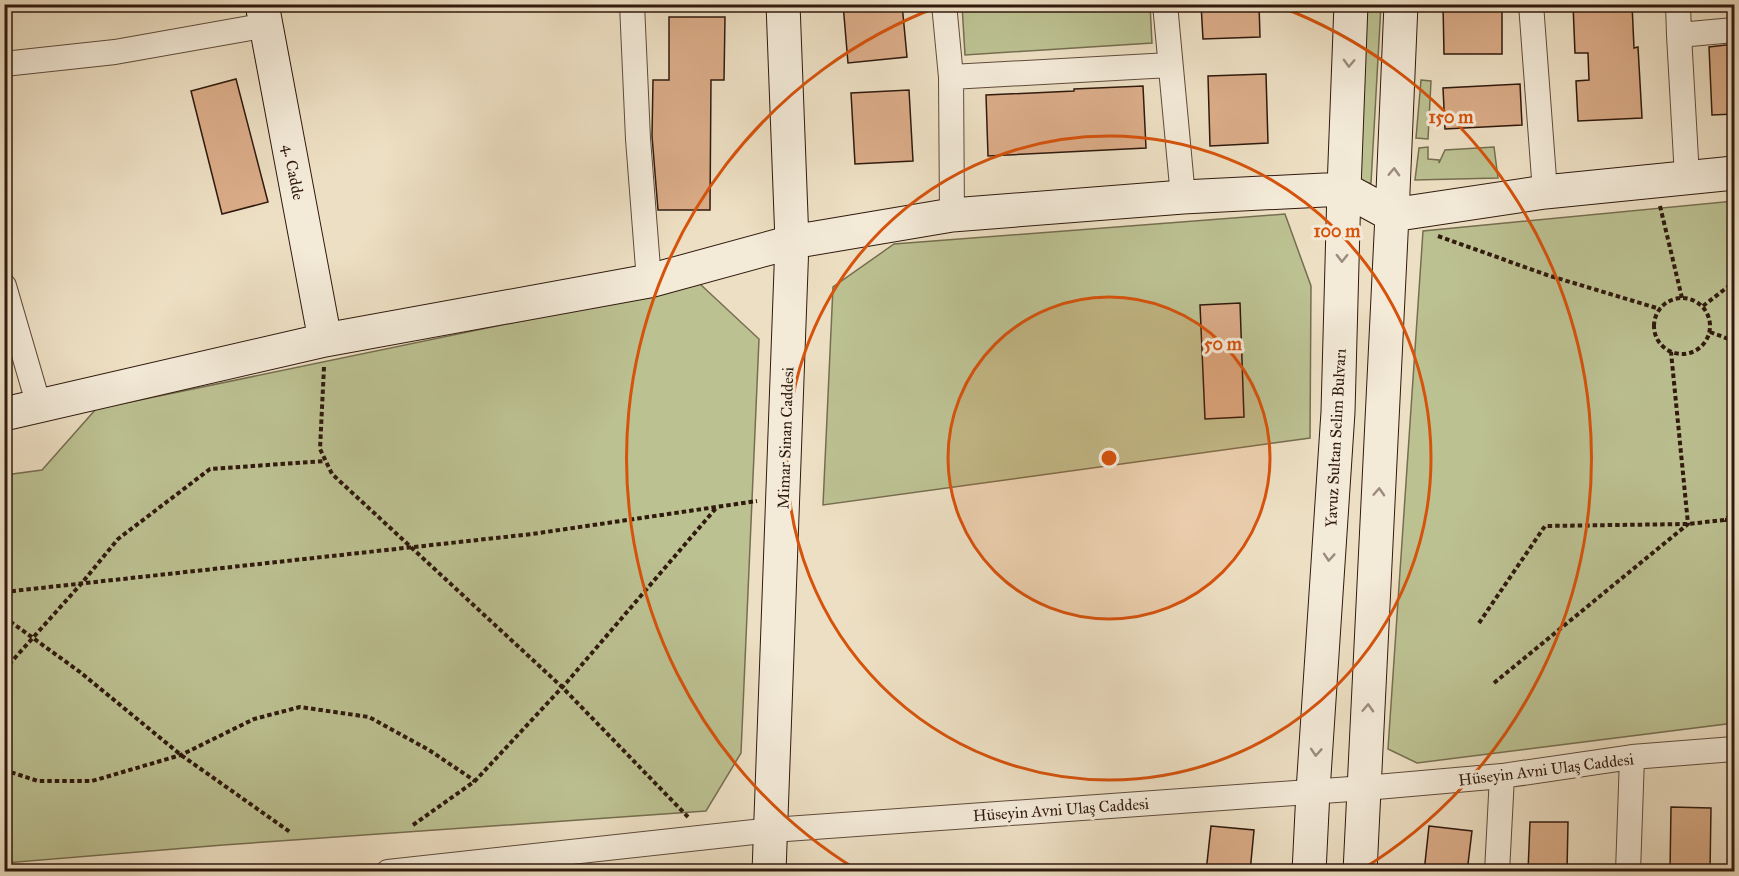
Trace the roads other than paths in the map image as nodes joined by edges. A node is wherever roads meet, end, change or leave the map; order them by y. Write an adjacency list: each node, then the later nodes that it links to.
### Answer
1 (632, 4): 23 (street)
2 (783, 4): 22 (main road, Mimar Sinan Caddesi)
3 (944, 4): 14 (street)
4 (1165, 4): 13 (street)
5 (1351, 4): 17 (main road, Yavuz Sultan Selim Bulvarı, one-way to 17)
6 (1401, 4): 21 (main road, one-way to 6)
7 (1531, 4): 18 (street)
8 (1678, 4): 11 (street)
9 (264, 15): 12 (street); 25 (main road, 4. Cadde)
10 (1734, 30): 11 (street)
11 (1679, 34): 16 (street)
12 (4, 64)
13 (1170, 65): 14 (street); 19 (street)
14 (951, 77): 20 (street)
15 (1734, 172): 16 (main road)
16 (1687, 177): 18 (main road)
17 (1344, 189): 19 (main road); 21 (main road); 32 (main road, Yavuz Sultan Selim Bulvarı, one-way to 32)
18 (1545, 192): 21 (main road)
19 (1183, 197): 20 (main road)
20 (952, 215): 22 (main road)
21 (1392, 215): 31 (main road, one-way to 21)
22 (792, 242): 23 (main road); 33 (main road, Mimar Sinan Caddesi)
23 (649, 281): 25 (main road)
24 (4, 286): 26 (street)
25 (325, 340): 26 (main road)
26 (39, 406): 27 (main road)
27 (4, 414)
28 (1734, 749): 29 (street, Hüseyin Avni Ulaş Caddesi)
29 (1632, 758): 30 (street, Hüseyin Avni Ulaş Caddesi); 39 (street)
30 (1502, 776): 31 (street, Hüseyin Avni Ulaş Caddesi); 38 (street)
31 (1365, 788): 32 (street, Hüseyin Avni Ulaş Caddesi); 37 (main road)
32 (1313, 791): 33 (street, Hüseyin Avni Ulaş Caddesi); 36 (main road, Yavuz Sultan Selim Bulvarı)
33 (772, 830): 34 (street, Hüseyin Avni Ulaş Caddesi); 35 (main road, Mimar Sinan Caddesi)
34 (388, 872)
35 (770, 872)
36 (1310, 872)
37 (1360, 872)
38 (1497, 872)
39 (1628, 872)

